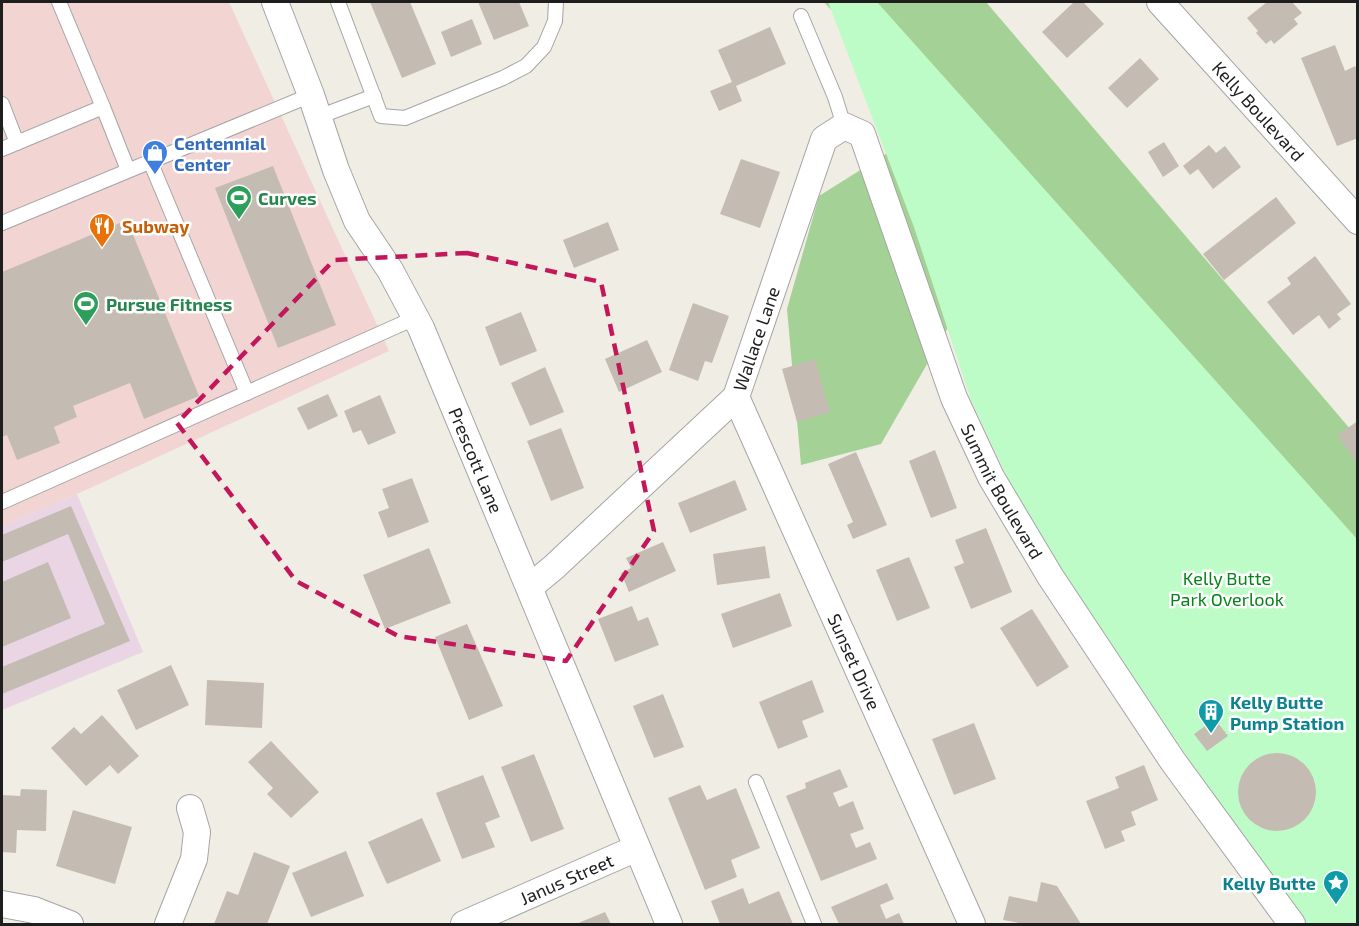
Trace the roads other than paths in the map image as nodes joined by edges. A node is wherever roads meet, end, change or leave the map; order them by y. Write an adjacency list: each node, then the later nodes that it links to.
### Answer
1 (59, 2): 10 (lane)
2 (275, 2): 9 (street, Prescott Lane)
3 (338, 2): 7 (lane)
4 (556, 2): 7 (lane)
5 (1161, 2): 16 (street, Kelly Boulevard)
6 (801, 16): 11 (lane)
7 (374, 96): 9 (lane)
8 (2, 104): 12 (lane)
9 (315, 106): 14 (lane); 19 (street, Prescott Lane)
10 (103, 107): 12 (lane); 15 (lane)
11 (844, 126): 21 (street, Wallace Lane); 34 (street, Summit Boulevard)
12 (17, 142): 13 (lane)
13 (2, 149)
14 (150, 161): 15 (lane); 20 (lane)
15 (128, 170): 18 (lane)
16 (1348, 196): 17 (street, Kelly Boulevard)
17 (1358, 221)
18 (2, 223)
19 (415, 318): 20 (lane); 23 (street, Prescott Lane)
20 (247, 393): 22 (lane)
21 (735, 397): 23 (street, Wallace Lane); 33 (street, Sunset Drive)
22 (2, 502)
23 (530, 587): 26 (street, Prescott Lane)
24 (756, 782): 32 (lane)
25 (190, 808): 29 (street)
26 (638, 848): 30 (street, Janus Street); 31 (street, Prescott Lane)
27 (2, 904): 28 (street)
28 (70, 924)
29 (168, 924)
30 (464, 924)
31 (669, 924)
32 (814, 924)
33 (972, 924)
34 (1292, 924)

